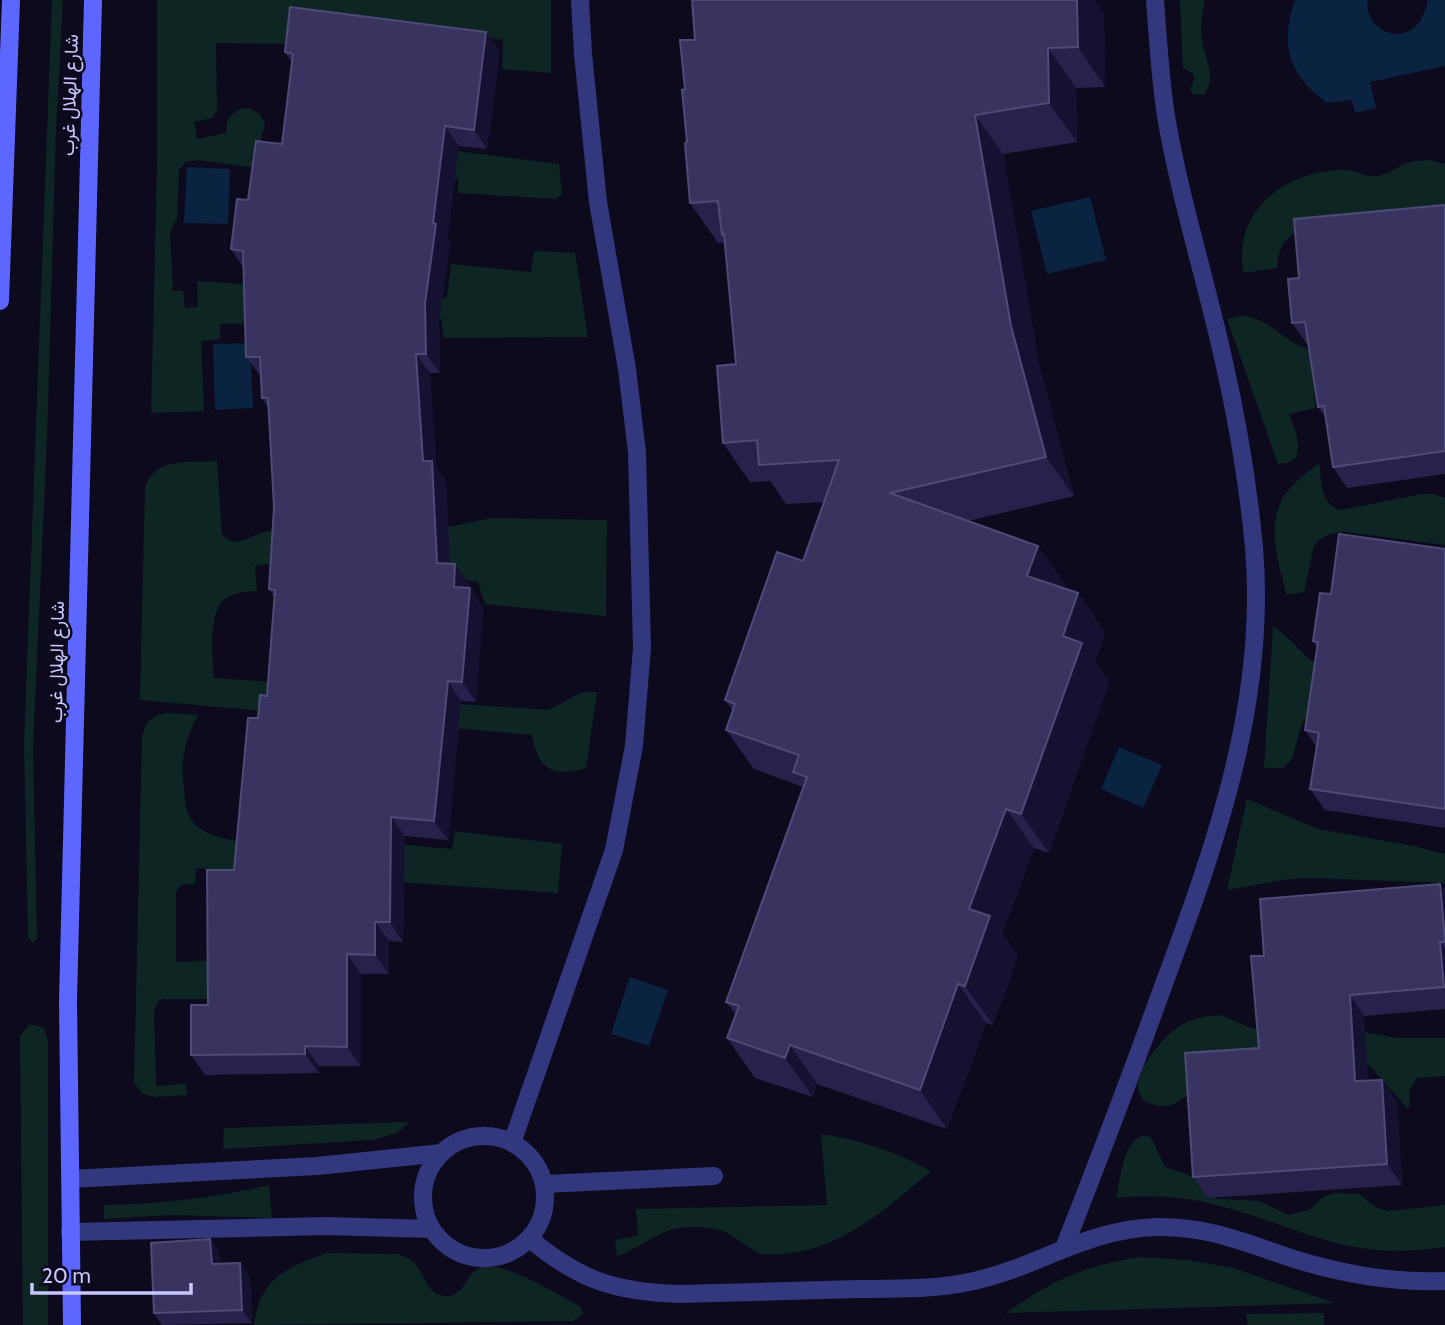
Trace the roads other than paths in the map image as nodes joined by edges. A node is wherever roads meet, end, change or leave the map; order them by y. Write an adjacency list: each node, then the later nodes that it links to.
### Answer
1 (11, 0): 5 (main road)
2 (93, 0): 9 (main road, شارع الهلال غرب)
3 (580, 0): 6 (lane)
4 (1155, 0): 14 (lane)
5 (0, 301)
6 (512, 1143): 7 (lane); 10 (lane)
7 (442, 1153): 9 (lane); 11 (lane)
8 (714, 1176): 10 (lane)
9 (70, 1179): 12 (main road, شارع الهلال غرب)
10 (545, 1184): 13 (lane)
11 (431, 1229): 12 (lane); 13 (lane)
12 (71, 1232): 16 (main road, شارع الهلال غرب)
13 (530, 1239): 14 (lane)
14 (1064, 1248): 15 (lane)
15 (1445, 1281)
16 (72, 1325)

